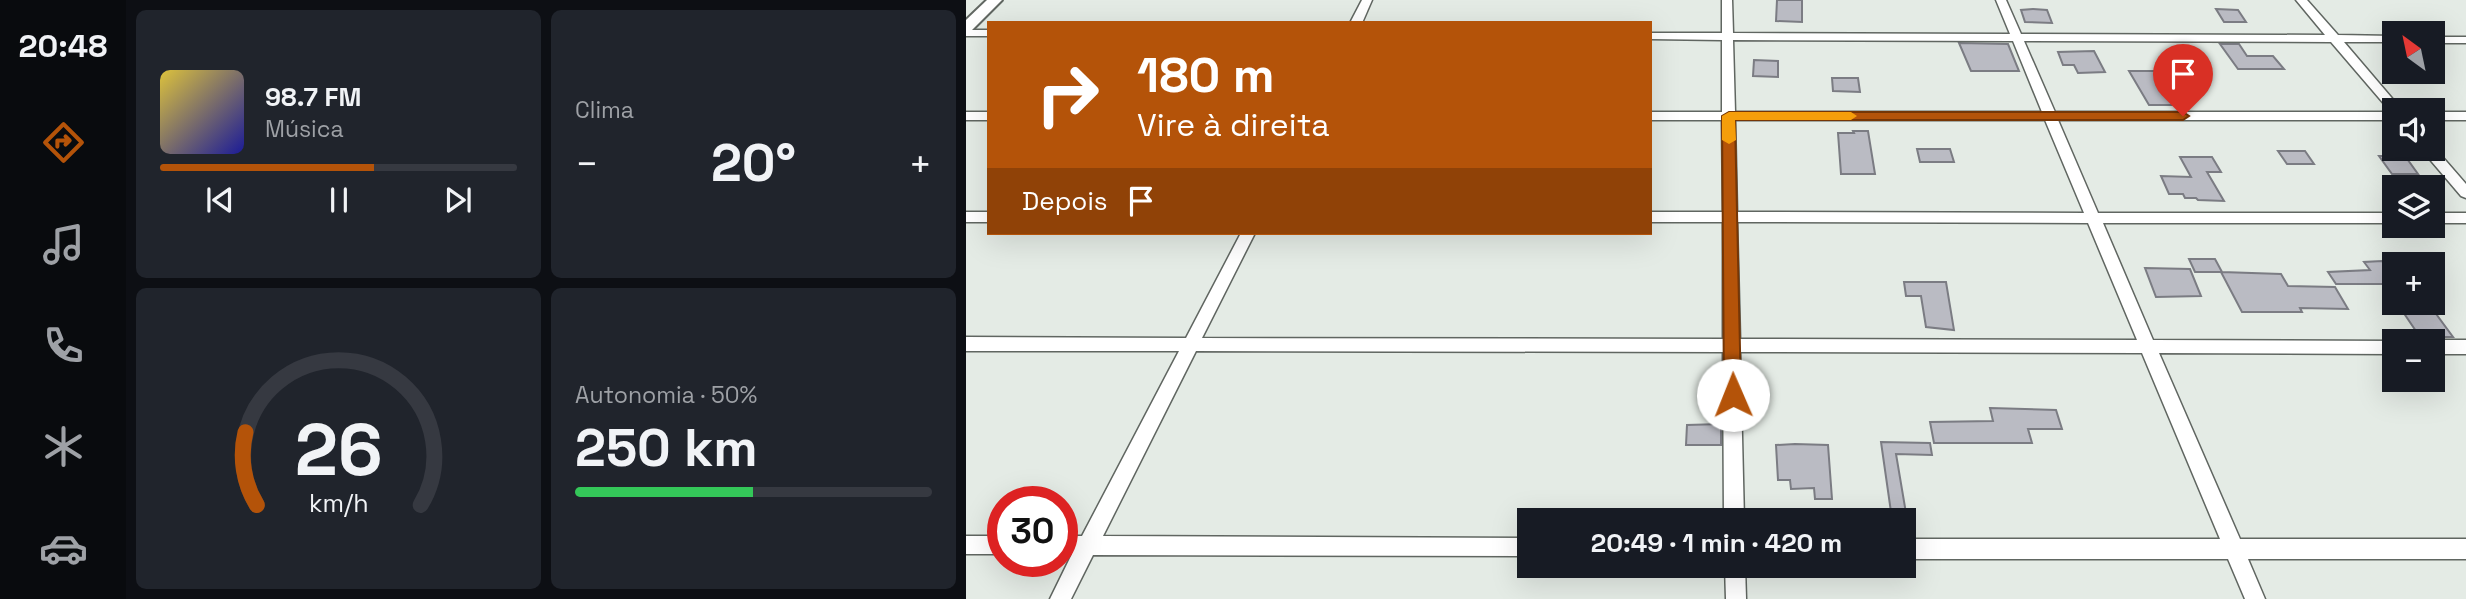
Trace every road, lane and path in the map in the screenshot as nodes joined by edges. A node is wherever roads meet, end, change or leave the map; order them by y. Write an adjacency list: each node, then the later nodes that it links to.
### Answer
1 (996, 0): 7 (street)
2 (1367, 0): 6 (street)
3 (1727, 0): 10 (street)
4 (2001, 0): 11 (street)
5 (2301, 0): 12 (street)
6 (1357, 21)
7 (966, 30): 8 (street)
8 (987, 33)
9 (1652, 36): 10 (street)
10 (1728, 36): 11 (street); 20 (street)
11 (2017, 38): 12 (street); 21 (street)
12 (2335, 39): 13 (street); 16 (street)
13 (2382, 40)
14 (2445, 40): 15 (street)
15 (2466, 40)
16 (2386, 98)
17 (966, 116): 18 (street)
18 (987, 116)
19 (1652, 116): 20 (street)
20 (1729, 116): 21 (street); 30 (street)
21 (2050, 116): 22 (street); 31 (street)
22 (2382, 116)
23 (2445, 116): 24 (street)
24 (2466, 116)
25 (2438, 161): 26 (street)
26 (2466, 193)
27 (966, 217): 28 (street)
28 (987, 217)
29 (1652, 218): 30 (street)
30 (1730, 218): 31 (street); 38 (street)
31 (2094, 218): 32 (street); 39 (street)
32 (2382, 218)
33 (2445, 218): 34 (street)
34 (2466, 218)
35 (1247, 235): 37 (street)
36 (966, 344): 37 (street)
37 (1191, 344): 38 (street); 47 (street)
38 (1732, 345): 39 (street); 43 (street)
39 (2148, 346): 40 (street); 51 (street)
40 (2382, 347)
41 (2445, 347): 42 (street)
42 (2466, 347)
43 (1734, 508)
44 (966, 545): 45 (street)
45 (987, 545)
46 (1078, 545): 47 (street)
47 (1087, 545): 48 (street); 53 (street)
48 (1517, 547)
49 (1916, 549): 51 (street)
50 (2466, 549): 51 (street)
51 (2234, 550): 55 (street)
52 (1735, 578): 54 (street)
53 (1060, 599)
54 (1736, 599)
55 (2255, 599)

